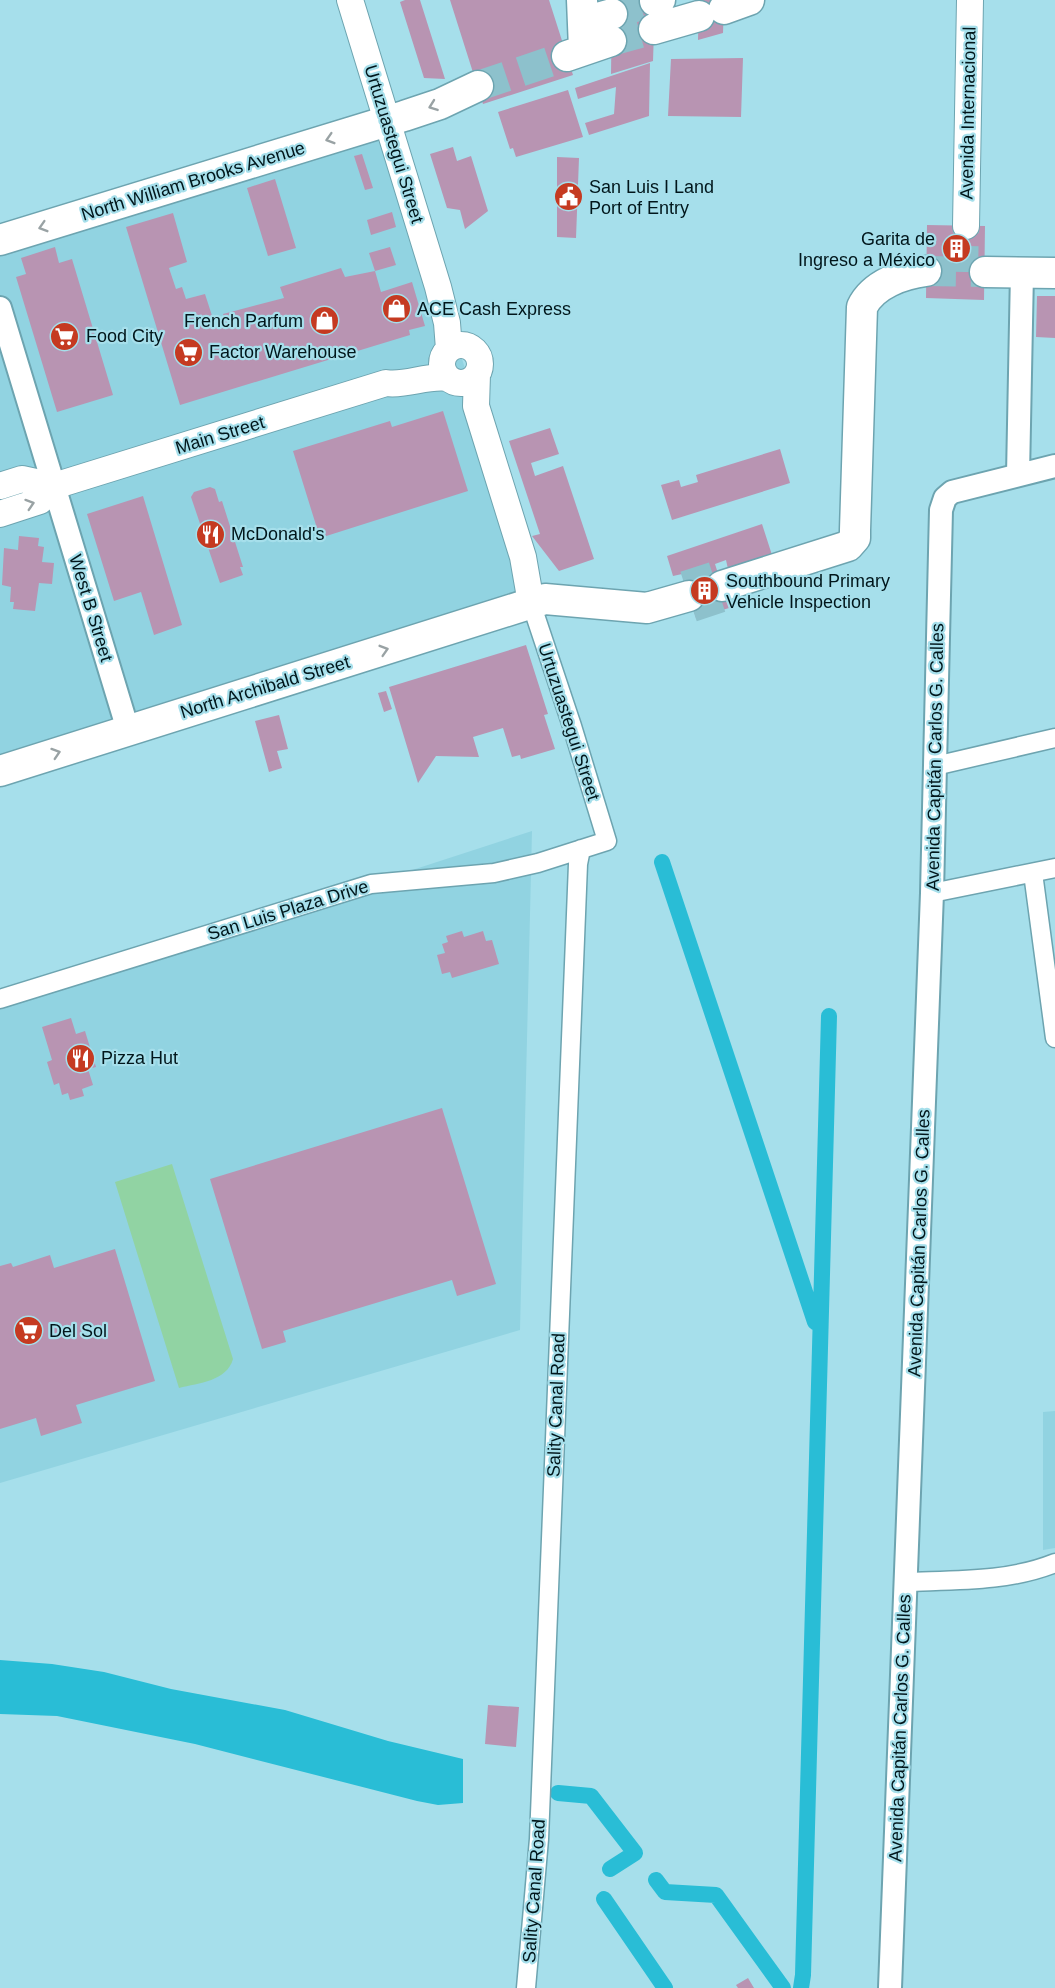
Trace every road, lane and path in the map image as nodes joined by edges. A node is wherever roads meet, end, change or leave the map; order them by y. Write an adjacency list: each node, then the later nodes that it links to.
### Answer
1 (350, 0): 6 (main road, Urtuzuastegui Street)
2 (970, 0): 7 (main road, Avenida Internacional)
3 (723, 6): 4 (highway)
4 (656, 11)
5 (478, 86): 6 (highway, North William Brooks Avenue, one-way to 6)
6 (386, 122): 8 (highway, North William Brooks Avenue, one-way to 8); 13 (main road, Urtuzuastegui Street)
7 (966, 226)
8 (0, 240)
9 (926, 272): 23 (highway)
10 (985, 272): 11 (highway)
11 (1022, 272): 12 (highway); 19 (street)
12 (1055, 273)
13 (438, 287): 15 (main road, Urtuzuastegui Street); 16 (main road, Urtuzuastegui Street)
14 (0, 308): 21 (street, West B Street)
15 (448, 350): 16 (main road, Urtuzuastegui Street); 17 (main road, Main Street)
16 (464, 371): 17 (main road, Main Street); 25 (main road, Urtuzuastegui Street)
17 (386, 383): 21 (main road, Main Street)
18 (1055, 466): 19 (street)
19 (1018, 475): 28 (street, Avenida Capitán Carlos G. Calles)
20 (0, 486): 21 (main road, Main Street)
21 (54, 486): 22 (main road, Main Street, one-way to 21); 26 (street, West B Street)
22 (0, 514)
23 (722, 586)
24 (689, 596): 25 (highway)
25 (540, 601): 26 (highway, North Archibald Street, one-way to 25); 30 (street, Urtuzuastegui Street)
26 (128, 730): 29 (highway, North Archibald Street, one-way to 26)
27 (1055, 738): 28 (street)
28 (935, 766): 33 (street, Avenida Capitán Carlos G. Calles)
29 (0, 771)
30 (581, 849): 34 (street, San Luis Plaza Drive); 38 (street, Sality Canal Road)
31 (1055, 868): 32 (street)
32 (1033, 873): 33 (street); 35 (street)
33 (932, 893): 37 (street, Avenida Capitán Carlos G. Calles)
34 (0, 999)
35 (1055, 1038)
36 (1055, 1563): 37 (street)
37 (906, 1581): 39 (street, Avenida Capitán Carlos G. Calles)
38 (526, 1988)
39 (890, 1988)

